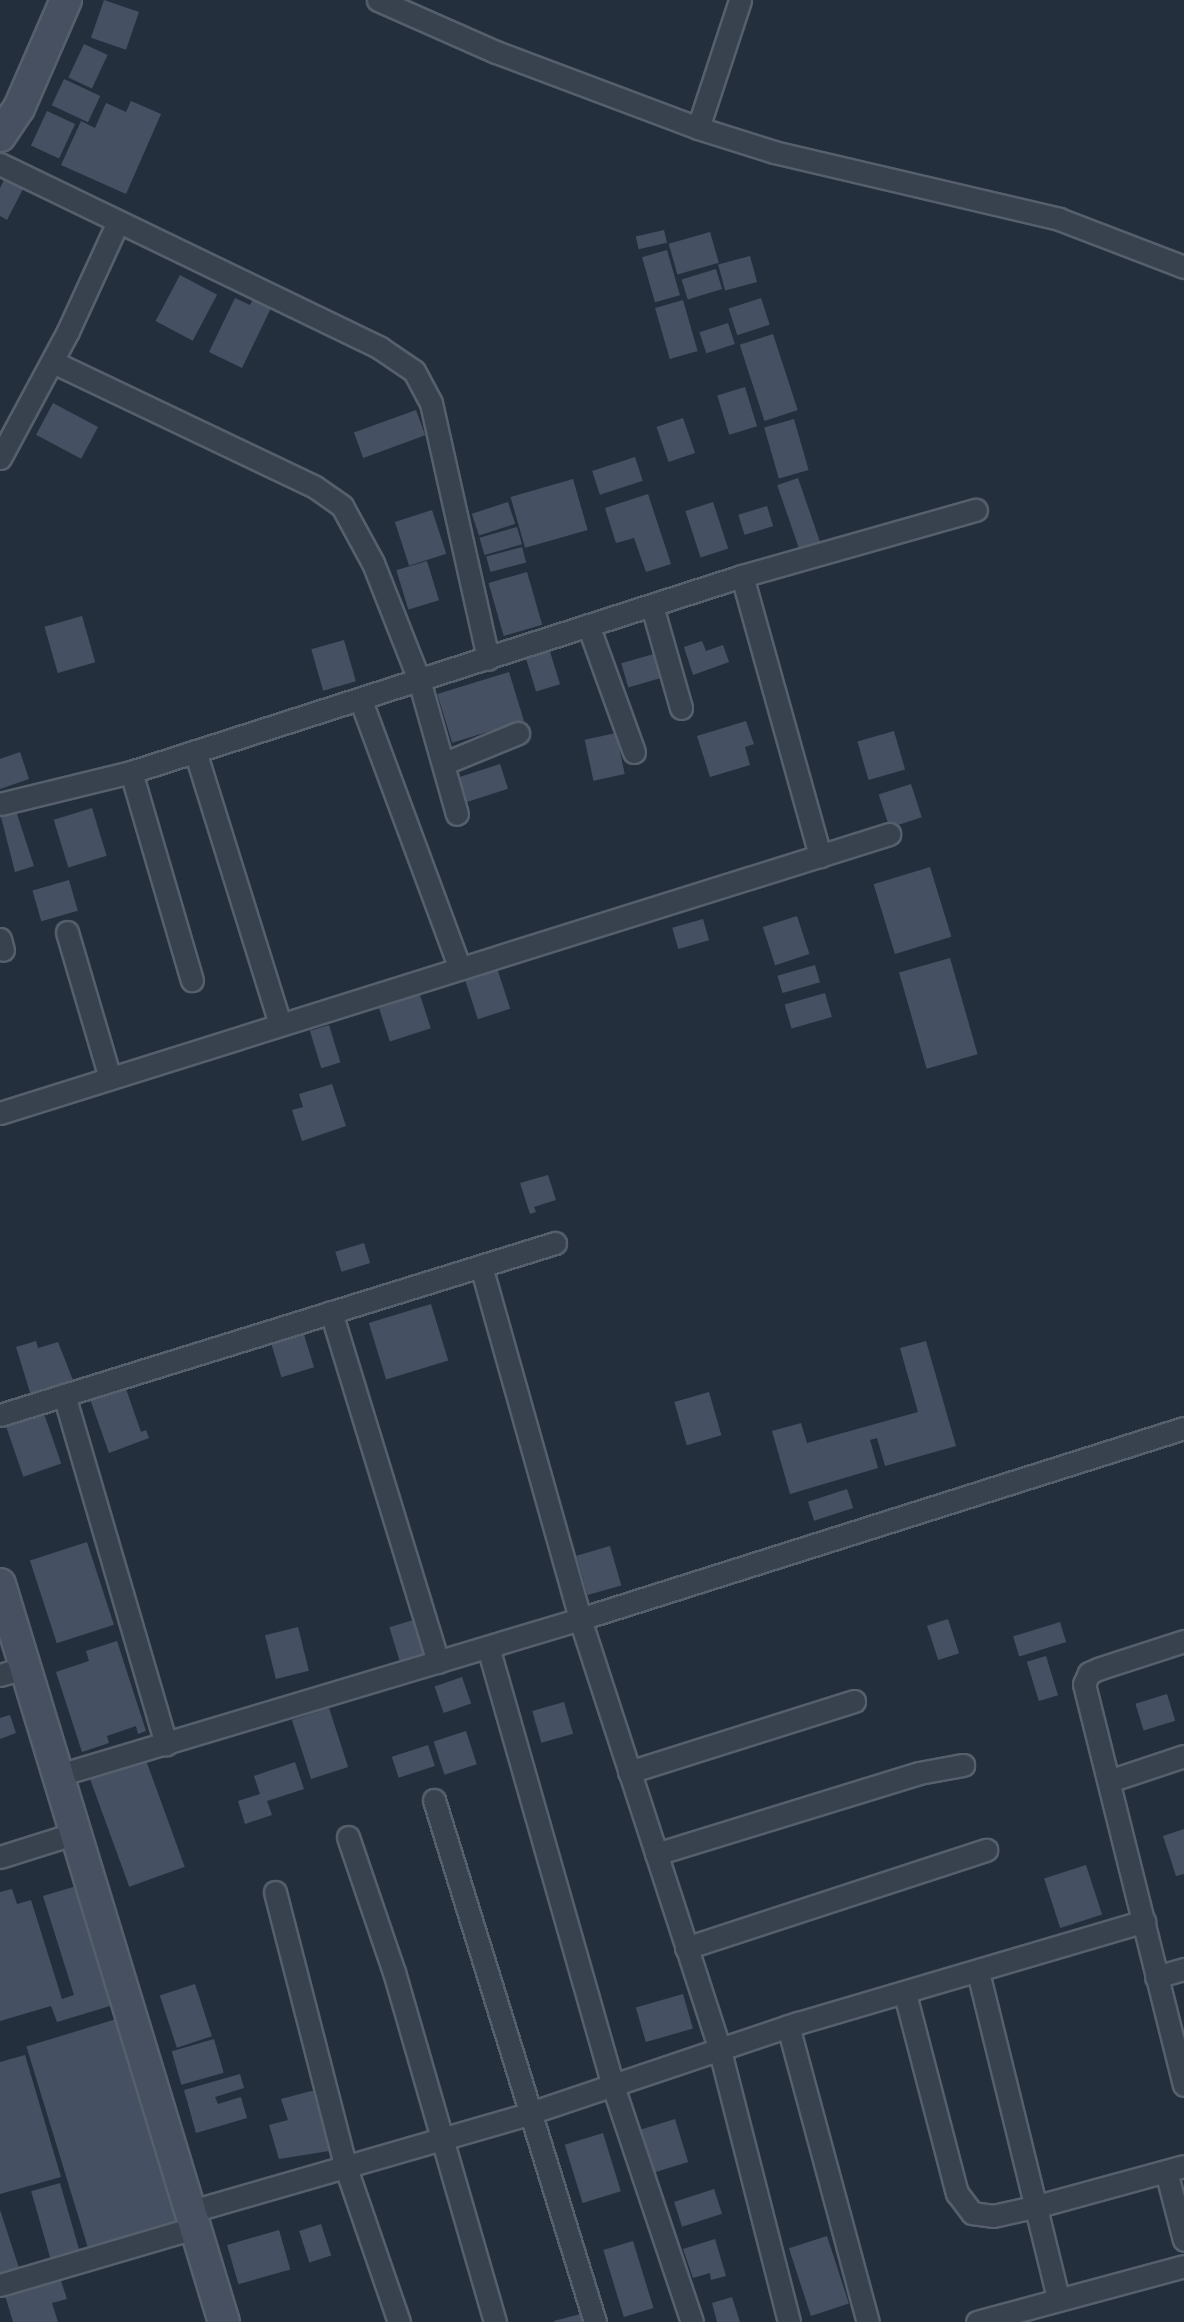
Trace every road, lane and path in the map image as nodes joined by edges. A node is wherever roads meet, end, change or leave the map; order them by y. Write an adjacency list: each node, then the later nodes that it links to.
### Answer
1 (66, 0): 5 (street)
2 (378, 0): 4 (street)
3 (740, 0): 4 (street)
4 (698, 128): 8 (street)
5 (0, 136)
6 (0, 164): 7 (street)
7 (118, 222): 9 (street); 15 (street)
8 (1184, 267)
9 (53, 362): 10 (street); 16 (street)
10 (0, 458)
11 (976, 510): 12 (street)
12 (742, 576): 13 (street); 27 (street)
13 (652, 606): 14 (street); 18 (street)
14 (588, 625): 15 (street); 21 (street)
15 (488, 659): 16 (street)
16 (419, 680): 17 (street); 22 (street)
17 (361, 701): 20 (street); 29 (street)
18 (681, 708)
19 (517, 733): 22 (street)
20 (195, 751): 23 (street); 31 (street)
21 (634, 752)
22 (445, 763): 25 (street)
23 (131, 772): 24 (street); 30 (street)
24 (0, 804)
25 (457, 814)
26 (889, 834): 27 (street)
27 (820, 856): 29 (street)
28 (67, 932): 32 (street)
29 (460, 968): 31 (street)
30 (192, 980)
31 (280, 1024): 32 (street)
32 (110, 1079): 33 (street)
33 (0, 1113)
34 (555, 1243): 35 (street)
35 (481, 1266): 36 (street); 41 (street)
36 (331, 1312): 37 (street); 44 (street)
37 (64, 1395): 38 (street); 47 (street)
38 (0, 1415)
39 (1184, 1429): 41 (street)
40 (0, 1584): 45 (street)
41 (580, 1619): 43 (street); 50 (street)
42 (1184, 1641): 52 (street)
43 (488, 1647): 44 (street); 69 (street)
44 (438, 1662): 47 (street)
45 (13, 1671): 51 (street)
46 (854, 1701): 50 (street)
47 (166, 1744): 51 (street)
48 (1184, 1756): 52 (street)
49 (963, 1765): 57 (street)
50 (629, 1772): 57 (street)
51 (59, 1775): 54 (street)
52 (1109, 1781): 60 (street)
53 (434, 1800): 70 (street)
54 (76, 1833): 58 (street); 75 (street)
55 (348, 1837): 71 (street)
56 (986, 1850): 61 (street)
57 (656, 1854): 61 (street)
58 (0, 1857)
59 (275, 1892): 72 (street)
60 (1144, 1921): 63 (street); 64 (street)
61 (686, 1948): 67 (street)
62 (1184, 1969): 64 (street)
63 (978, 1972): 65 (street); 74 (street)
64 (1156, 1977): 68 (street)
65 (905, 1994): 66 (street); 74 (street)
66 (788, 2026): 67 (street); 86 (street)
67 (720, 2051): 69 (street); 85 (street)
68 (1184, 2085)
69 (613, 2086): 70 (street); 84 (street)
70 (527, 2114): 71 (street); 83 (street)
71 (440, 2140): 72 (street); 82 (street)
72 (346, 2168): 75 (street); 81 (street)
73 (1175, 2168): 74 (street); 76 (street)
74 (1038, 2206): 79 (street)
75 (194, 2219): 78 (street); 80 (street)
76 (1184, 2239)
77 (1184, 2266): 79 (street)
78 (0, 2285)
79 (1058, 2298): 87 (street)
80 (224, 2322)
81 (399, 2322)
82 (495, 2322)
83 (595, 2322)
84 (692, 2322)
85 (789, 2322)
86 (868, 2322)
87 (977, 2322)

